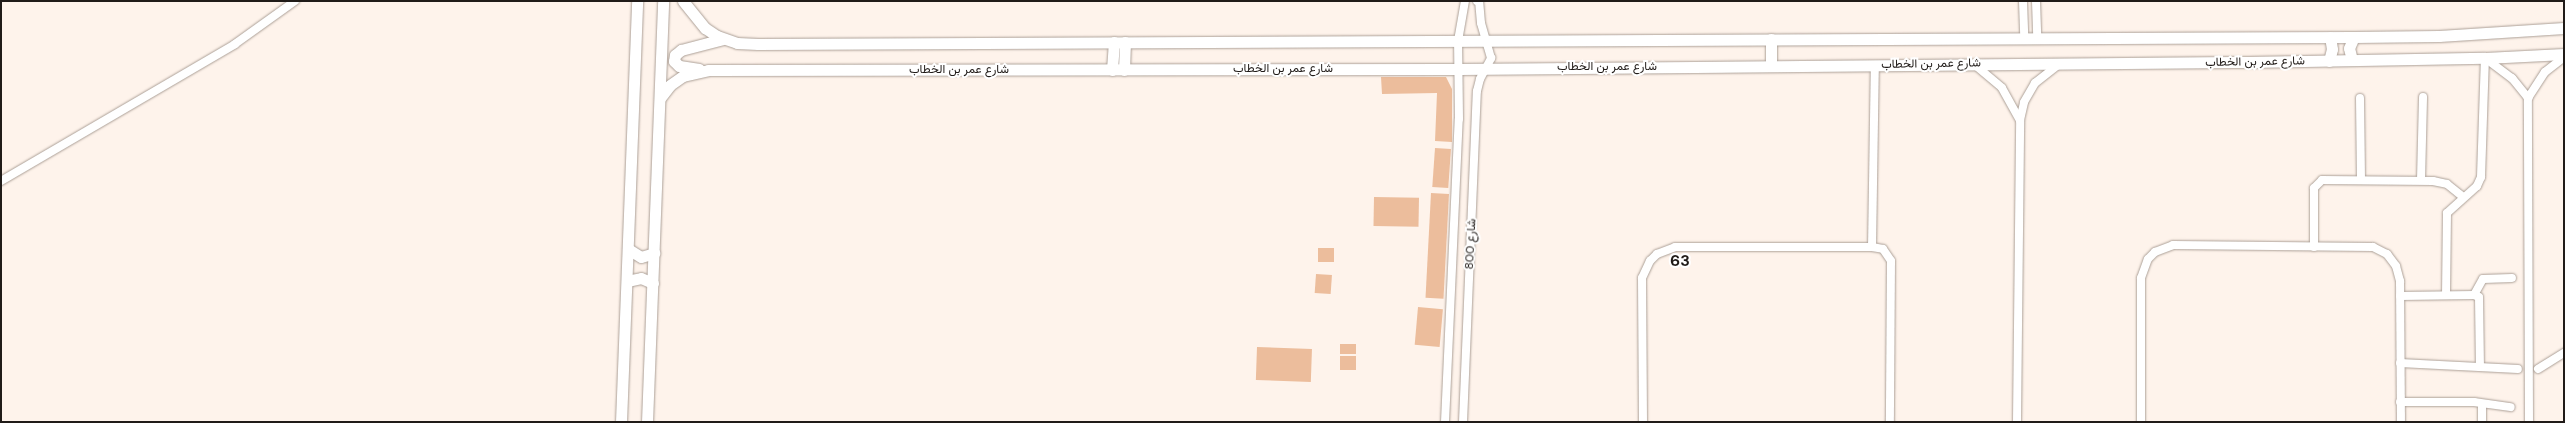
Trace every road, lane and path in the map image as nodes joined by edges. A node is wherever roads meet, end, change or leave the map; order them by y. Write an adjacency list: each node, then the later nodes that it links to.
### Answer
1 (295, 1): 40 (street)
2 (637, 1): 44 (street)
3 (663, 1): 34 (street)
4 (683, 1): 14 (street, شارع عمر بن الخطاب)
5 (1465, 1): 16 (street, شارع 800)
6 (1478, 1): 17 (street)
7 (2023, 1): 12 (street)
8 (2036, 1): 13 (street)
9 (2564, 28): 11 (street, شارع عمر بن الخطاب)
10 (2330, 37): 11 (street, شارع عمر بن الخطاب); 13 (street, شارع عمر بن الخطاب); 23 (street)
11 (2354, 37): 22 (street)
12 (2024, 38): 13 (street, شارع عمر بن الخطاب); 15 (street, شارع عمر بن الخطاب)
13 (2037, 38)
14 (723, 39): 18 (street, شارع عمر بن الخطاب); 30 (street)
15 (1771, 39): 17 (street, شارع عمر بن الخطاب); 27 (street)
16 (1458, 41): 17 (street, شارع عمر بن الخطاب); 19 (street, شارع عمر بن الخطاب); 29 (street, شارع 800)
17 (1488, 41): 28 (street)
18 (1114, 42): 19 (street, شارع عمر بن الخطاب); 31 (street)
19 (1125, 42): 32 (street)
20 (2564, 55): 21 (street, شارع عمر بن الخطاب); 36 (street)
21 (2485, 58): 22 (street, شارع عمر بن الخطاب); 36 (street); 41 (street)
22 (2352, 60): 23 (street, شارع عمر بن الخطاب)
23 (2329, 61): 24 (street, شارع عمر بن الخطاب)
24 (2062, 63): 25 (street, شارع عمر بن الخطاب); 37 (street)
25 (1974, 64): 26 (street, شارع عمر بن الخطاب); 37 (street)
26 (1875, 65): 27 (street, شارع عمر بن الخطاب); 43 (street)
27 (1771, 66): 28 (street, شارع عمر بن الخطاب)
28 (1488, 68): 29 (street, شارع عمر بن الخطاب); 63 (street, شارع 800)
29 (1459, 69): 32 (street, شارع عمر بن الخطاب); 62 (street, شارع 800)
30 (708, 70): 31 (street, شارع عمر بن الخطاب); 34 (street, شارع عمر بن الخطاب)
31 (1112, 70): 32 (street, شارع عمر بن الخطاب)
32 (1124, 70)
33 (2423, 97): 39 (street)
34 (660, 98): 45 (street)
35 (2360, 98): 38 (street)
36 (2528, 98): 70 (street)
37 (2020, 120): 66 (street)
38 (2361, 180): 39 (street); 42 (street)
39 (2421, 180): 41 (street)
40 (1, 181)
41 (2463, 197): 49 (street)
42 (2314, 246): 51 (street); 67 (street)
43 (1872, 247): 64 (street); 65 (street)
44 (628, 249): 45 (street); 47 (street)
45 (654, 252): 48 (street)
46 (2512, 278): 50 (street)
47 (627, 281): 48 (street); 60 (street)
48 (653, 284): 61 (street)
49 (2446, 295): 50 (street); 51 (street)
50 (2474, 295): 54 (street)
51 (2400, 296): 53 (street)
52 (2564, 353): 56 (street)
53 (2400, 363): 54 (street); 57 (street)
54 (2480, 367): 55 (street)
55 (2518, 368)
56 (2538, 369)
57 (2400, 402): 58 (street); 68 (street)
58 (2482, 405): 59 (street); 69 (street)
59 (2511, 407)
60 (621, 422)
61 (647, 422)
62 (1445, 422)
63 (1463, 422)
64 (1643, 422)
65 (1890, 422)
66 (2017, 422)
67 (2141, 422)
68 (2401, 422)
69 (2482, 422)
70 (2529, 422)

